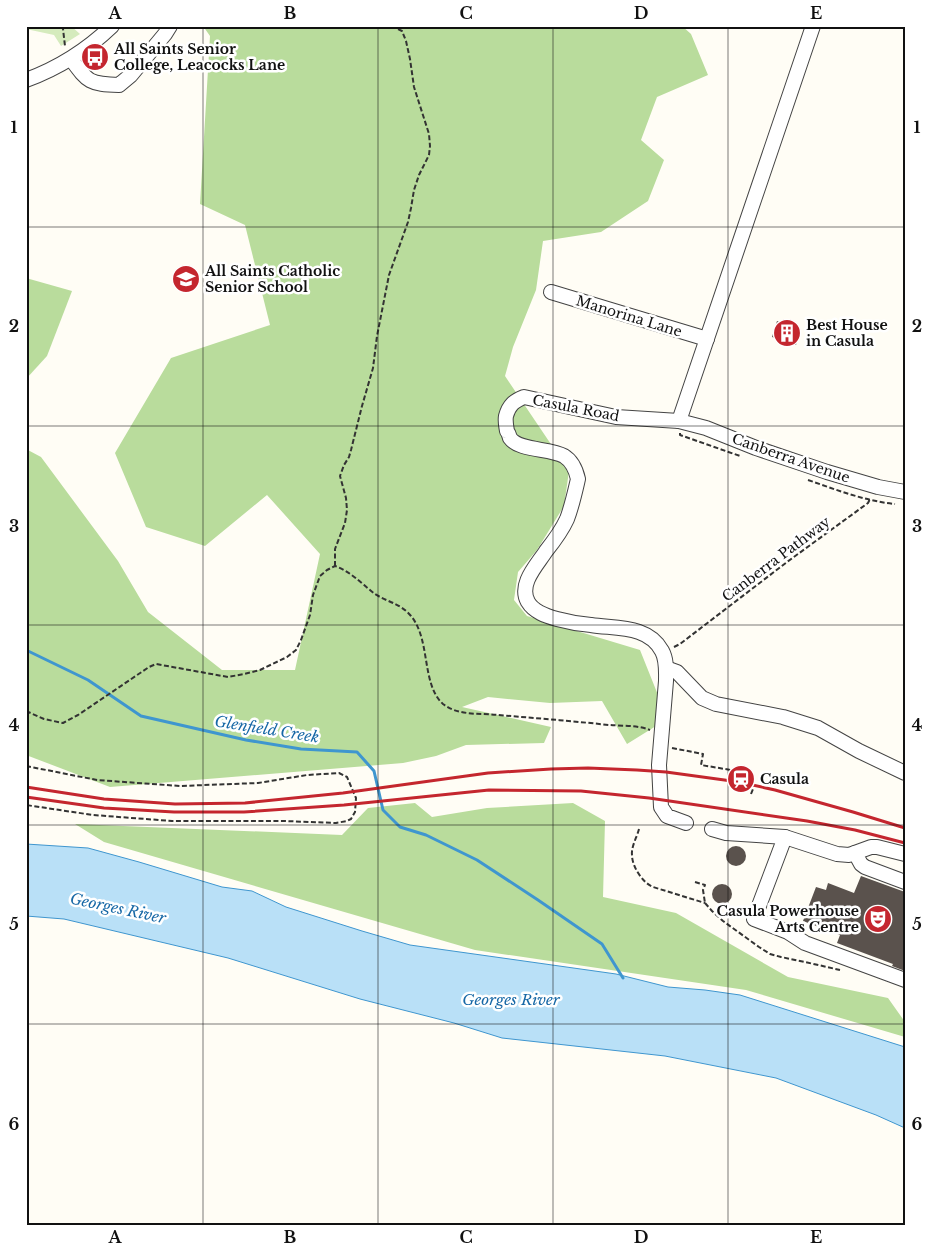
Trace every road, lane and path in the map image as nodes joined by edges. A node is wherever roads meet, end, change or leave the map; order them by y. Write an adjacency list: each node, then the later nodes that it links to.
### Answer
1 (61, 26): 6 (path)
2 (112, 26): 7 (street)
3 (170, 26): 7 (street)
4 (392, 26): 13 (path)
5 (813, 26): 10 (street)
6 (65, 46)
7 (71, 59): 8 (street)
8 (26, 80)
9 (551, 292): 10 (street, Manorina Lane)
10 (707, 339): 11 (street)
11 (678, 421): 12 (street, Canberra Avenue); 14 (street, Casula Road)
12 (901, 498): 14 (path, Canberra Pathway)
13 (335, 566): 16 (path); 17 (path)
14 (663, 653): 15 (street)
15 (666, 668): 18 (street); 21 (street)
16 (26, 711)
17 (652, 730)
18 (664, 751): 20 (path); 25 (street)
19 (26, 766): 24 (path)
20 (737, 771)
21 (905, 773)
22 (753, 789): 23 (path)
23 (752, 794)
24 (26, 805)
25 (686, 823)
26 (639, 828): 33 (path)
27 (712, 829): 28 (street)
28 (785, 836): 29 (street); 35 (street)
29 (855, 853): 30 (street); 32 (street)
30 (905, 854)
31 (695, 882): 33 (path)
32 (905, 882)
33 (705, 903): 34 (path)
34 (840, 970)
35 (905, 980)

